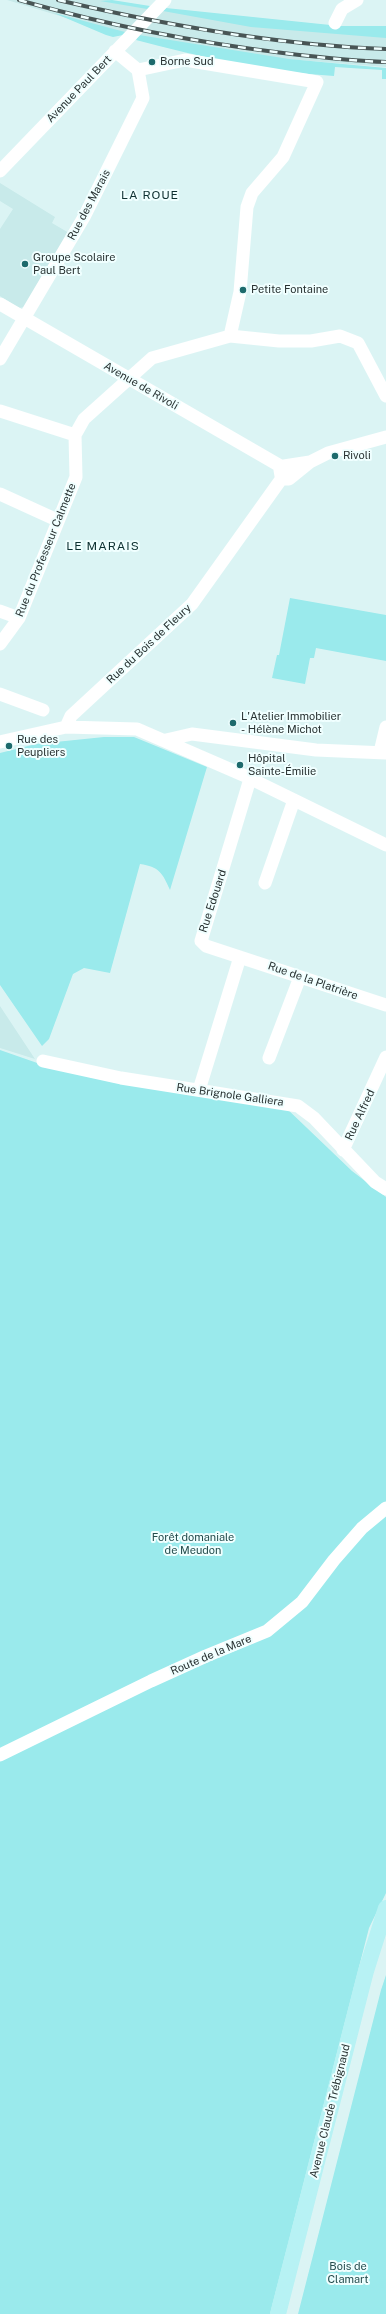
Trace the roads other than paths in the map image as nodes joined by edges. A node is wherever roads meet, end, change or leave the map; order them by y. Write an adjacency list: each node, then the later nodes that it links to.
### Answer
1 (357, 0): 3 (street)
2 (161, 4): 4 (street, Avenue Paul Bert)
3 (335, 24)
4 (115, 51): 5 (street); 6 (street, Avenue Paul Bert)
5 (138, 70): 8 (street, Rue des Marais); 9 (street)
6 (0, 171)
7 (0, 304): 8 (street, Avenue de Rivoli)
8 (24, 318): 10 (street, Rue des Marais); 11 (street, Avenue de Rivoli)
9 (230, 336): 11 (street); 12 (street)
10 (0, 359)
11 (130, 379): 14 (street); 16 (street, Avenue de Rivoli)
12 (386, 396)
13 (0, 411): 14 (street)
14 (75, 435): 18 (street, Rue du Professeur Calmette)
15 (386, 437): 16 (street, Rue du Bois de Fleury)
16 (287, 471): 24 (street, Rue du Bois de Fleury)
17 (0, 494): 18 (street)
18 (57, 520): 20 (street, Rue du Professeur Calmette)
19 (0, 611): 20 (street)
20 (19, 618): 21 (street, Rue du Professeur Calmette)
21 (0, 644)
22 (0, 694): 23 (street)
23 (43, 710)
24 (66, 727): 26 (street); 27 (street)
25 (386, 727): 28 (street)
26 (166, 740): 28 (street); 29 (street)
27 (0, 742)
28 (383, 752)
29 (250, 779): 30 (street); 33 (street, Rue Edouard)
30 (294, 800): 31 (street); 32 (street)
31 (386, 845)
32 (265, 883)
33 (240, 957): 34 (street, Rue de la Platrière); 39 (street)
34 (300, 977): 35 (street, Rue de la Platrière); 37 (street)
35 (386, 1005)
36 (386, 1057): 40 (street, Rue Alfred)
37 (269, 1058)
38 (43, 1061): 39 (street, Rue Brignole Galliera)
39 (199, 1090): 40 (street, Rue Brignole Galliera)
40 (343, 1150): 41 (street, Rue Brignole Galliera)
41 (386, 1189)
42 (386, 1508): 43 (street, Route de la Mare)
43 (0, 1755)
44 (386, 1908): 46 (main road, Avenue Claude Trébignaud)
45 (386, 1936): 47 (main road, Avenue Claude Trébignaud)
46 (278, 2314)
47 (288, 2314)

